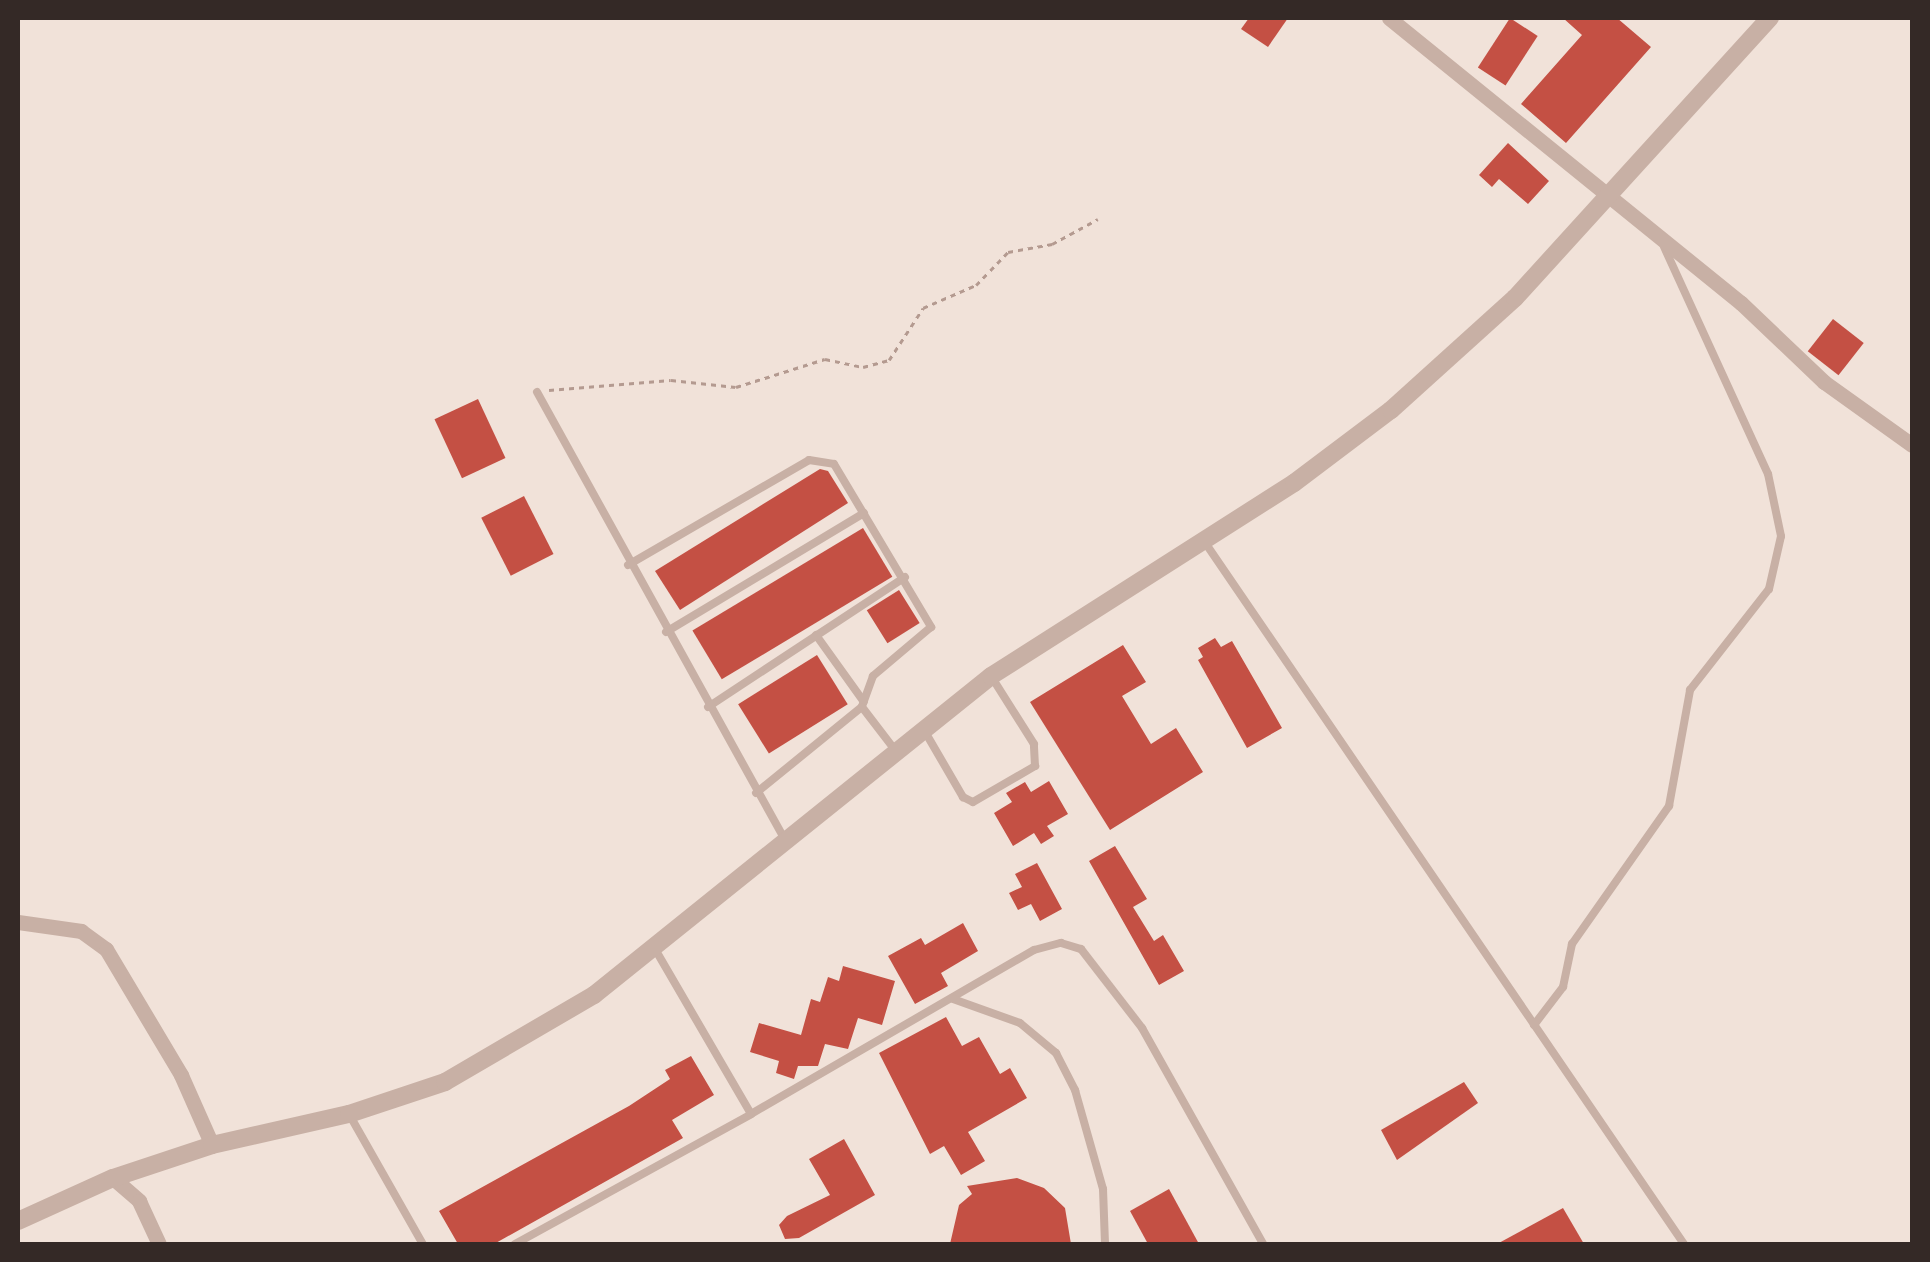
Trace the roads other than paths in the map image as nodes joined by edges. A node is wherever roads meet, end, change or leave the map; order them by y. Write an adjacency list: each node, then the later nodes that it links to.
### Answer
1 (1389, 18): 3 (street)
2 (1770, 18): 3 (street)
3 (1609, 194): 4 (street); 8 (street)
4 (1660, 240): 6 (street); 23 (lane)
5 (537, 392): 9 (lane)
6 (1912, 445)
7 (864, 513): 9 (lane); 10 (lane); 11 (lane)
8 (1204, 541): 13 (street); 23 (lane)
9 (628, 565): 11 (lane)
10 (906, 576): 12 (lane); 14 (lane)
11 (666, 632): 15 (lane)
12 (816, 635): 14 (lane); 15 (lane)
13 (991, 676): 16 (street); 16 (lane)
14 (863, 705): 17 (lane); 18 (lane)
15 (708, 707): 18 (lane)
16 (924, 730): 17 (street)
17 (896, 751): 19 (street)
18 (756, 793): 19 (lane)
19 (788, 844): 21 (street)
20 (18, 922): 26 (street)
21 (655, 949): 24 (street); 25 (lane)
22 (952, 999): 25 (lane); 32 (lane); 33 (lane)
23 (1534, 1024): 34 (lane)
24 (349, 1114): 26 (street); 30 (lane)
25 (751, 1114): 31 (lane)
26 (212, 1145): 27 (street)
27 (113, 1178): 28 (street); 29 (street)
28 (18, 1221)
29 (159, 1244)
30 (423, 1244)
31 (515, 1244)
32 (1104, 1244)
33 (1263, 1244)
34 (1684, 1244)

